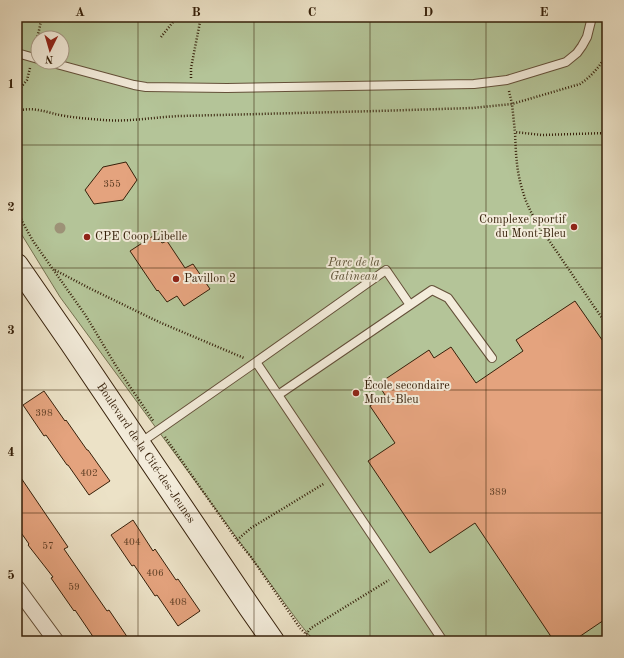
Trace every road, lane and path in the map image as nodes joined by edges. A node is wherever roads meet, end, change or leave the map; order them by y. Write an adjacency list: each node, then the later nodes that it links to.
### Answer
1 (177, 17): 4 (path)
2 (201, 17): 9 (path)
3 (592, 17): 9 (lane)
4 (161, 37)
5 (17, 53): 7 (lane)
6 (607, 54): 10 (path)
7 (30, 57)
8 (70, 68): 9 (lane)
9 (191, 88)
10 (512, 104): 11 (path); 12 (path)
11 (17, 111)
12 (515, 132): 13 (path); 17 (path)
13 (607, 133)
14 (17, 265): 21 (street, Boulevard de la Cité-des-Jeunes)
15 (54, 269): 19 (path)
16 (410, 304): 18 (lane); 19 (lane); 20 (lane)
17 (607, 325)
18 (492, 358)
19 (256, 362): 20 (lane); 21 (lane)
20 (278, 395): 22 (lane)
21 (139, 443): 28 (street, Boulevard de la Cité-des-Jeunes)
22 (334, 478): 23 (path); 24 (lane)
23 (237, 540)
24 (398, 574): 26 (path); 29 (lane)
25 (17, 588): 27 (street)
26 (306, 634)
27 (56, 641)
28 (274, 641)
29 (443, 641)

